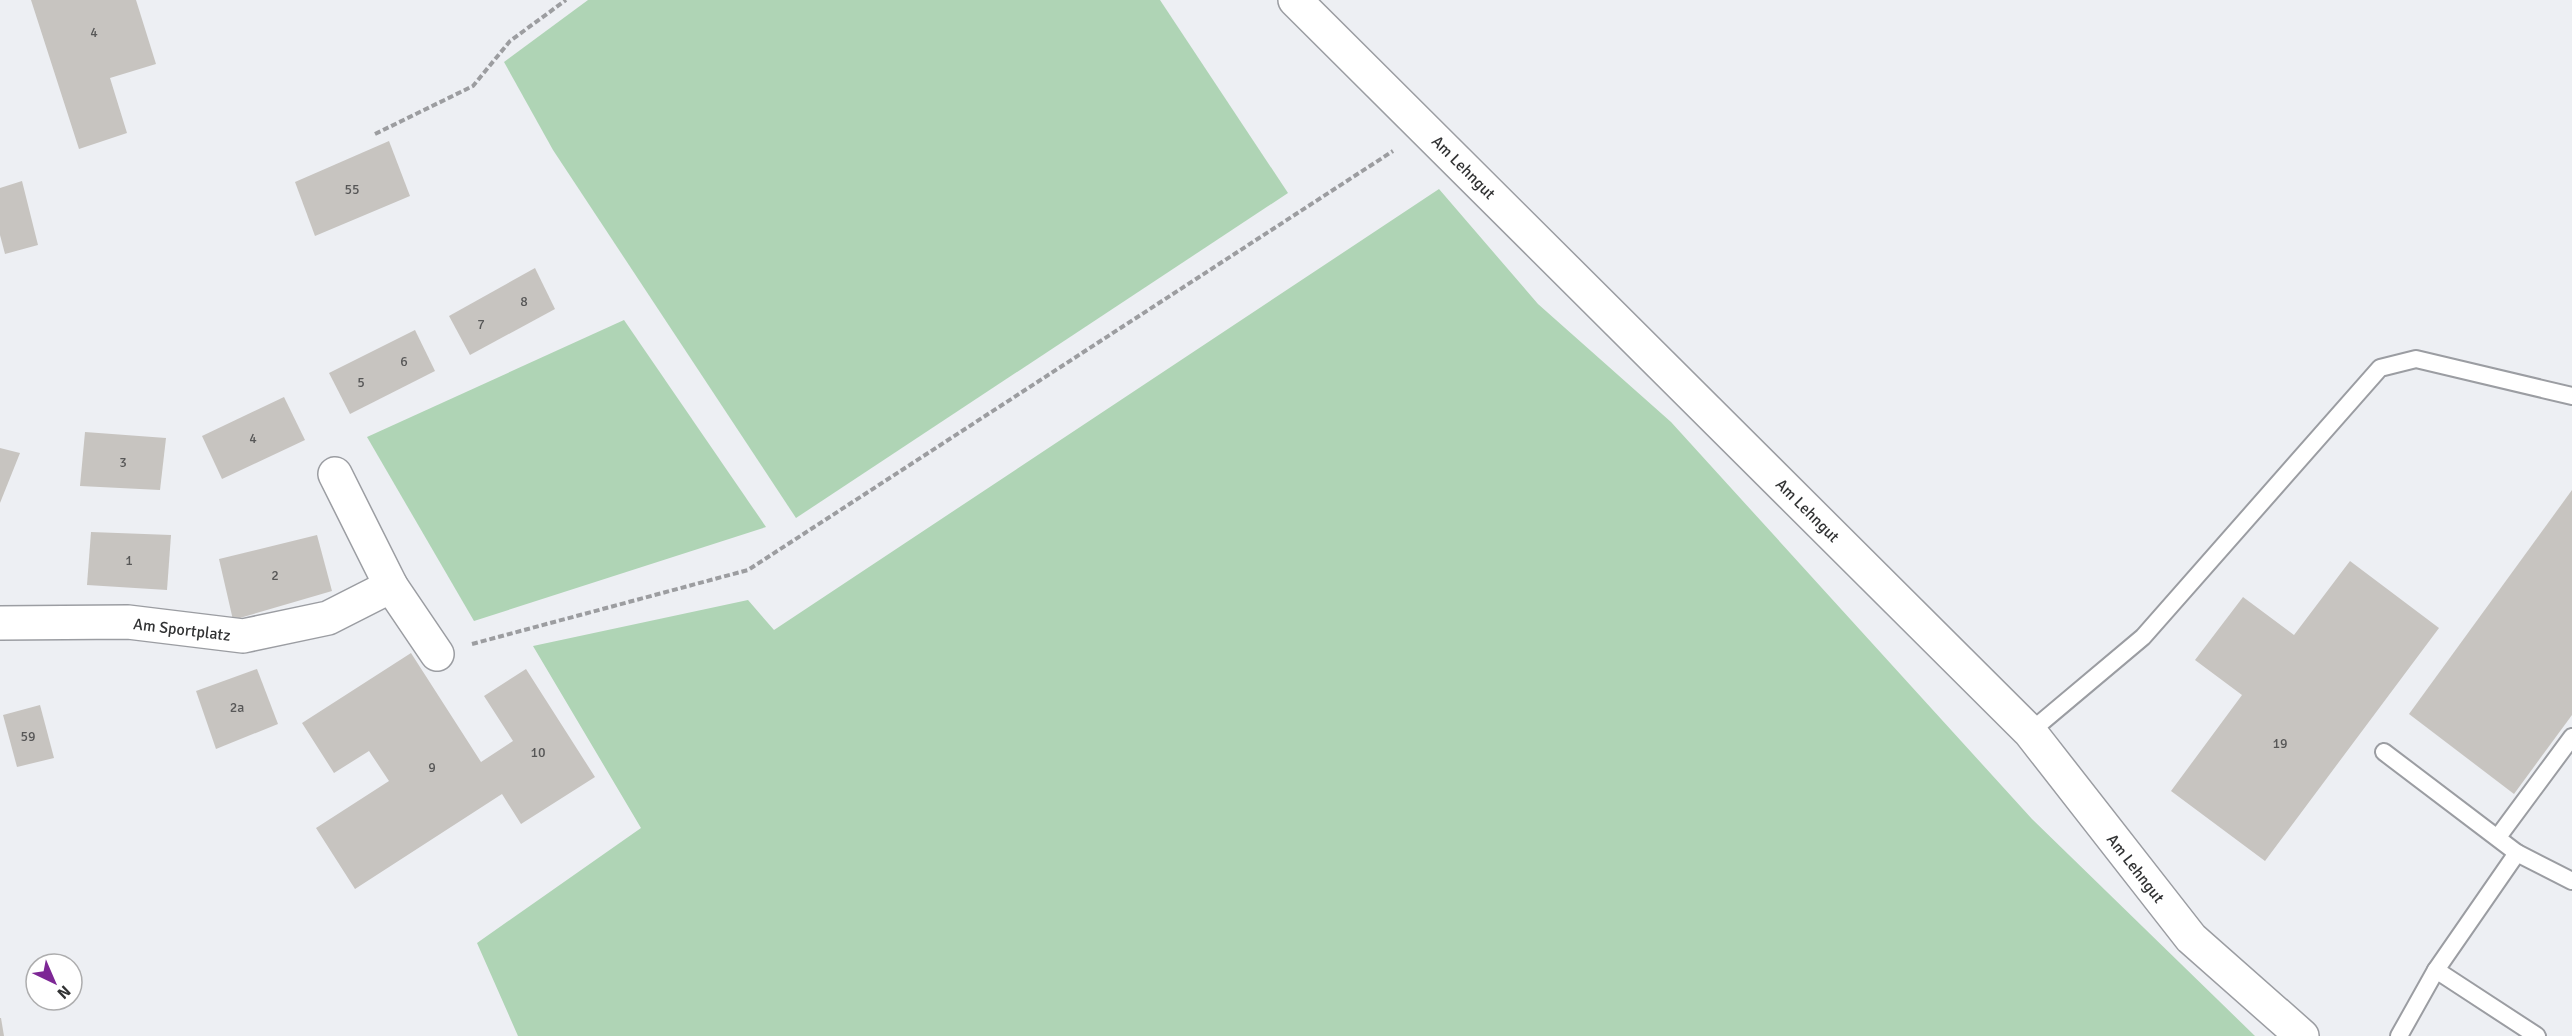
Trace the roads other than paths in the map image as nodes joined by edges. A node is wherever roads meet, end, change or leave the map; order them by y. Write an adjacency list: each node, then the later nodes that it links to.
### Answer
1 (1295, 0): 7 (street, Am Lehngut)
2 (2572, 396): 7 (lane)
3 (335, 474): 4 (street)
4 (391, 586): 5 (street, Am Sportplatz); 6 (street)
5 (0, 623)
6 (437, 654)
7 (2030, 732): 14 (street, Am Lehngut)
8 (2572, 738): 10 (lane)
9 (2384, 752): 10 (lane)
10 (2498, 837): 11 (lane)
11 (2517, 853): 12 (lane); 13 (lane)
12 (2572, 881)
13 (2436, 970): 15 (lane); 16 (lane)
14 (2302, 1036)
15 (2399, 1036)
16 (2537, 1036)

